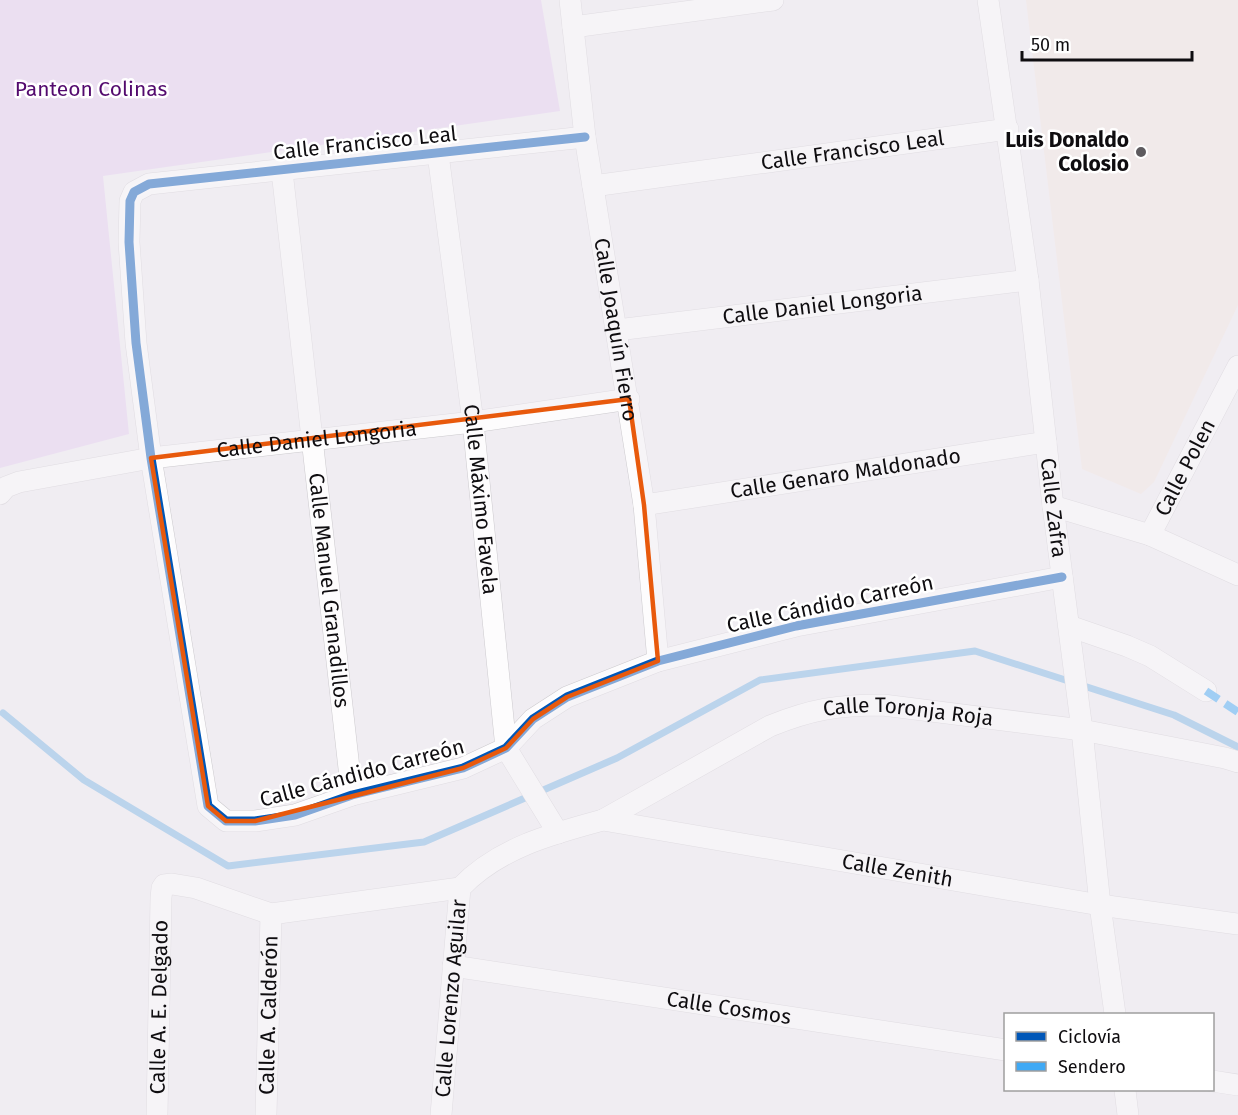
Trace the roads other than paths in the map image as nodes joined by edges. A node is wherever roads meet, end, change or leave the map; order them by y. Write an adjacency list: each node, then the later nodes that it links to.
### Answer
1 (570, 0): 4 (street, Calle Joaquín Fierro)
2 (773, 0): 4 (street)
3 (988, 0): 5 (street, Calle Zafra)
4 (573, 27): 6 (street, Calle Joaquín Fierro)
5 (1008, 129): 10 (street, Calle Francisco Leal); 11 (street, Calle Zafra)
6 (585, 137): 7 (street, Calle Francisco Leal); 10 (street, Calle Joaquín Fierro)
7 (438, 154): 8 (street, Calle Francisco Leal); 15 (street, Calle Máximo Favela)
8 (282, 171): 9 (street, Calle Francisco Leal); 16 (street, Calle Manuel Granadillos)
9 (149, 184): 18 (street, Calle Cándido Carreón)
10 (593, 186): 12 (street, Calle Joaquín Fierro)
11 (1028, 279): 12 (street, Calle Daniel Longoria); 17 (street, Calle Zafra)
12 (617, 330): 14 (street, Calle Joaquín Fierro)
13 (1237, 372): 22 (street, Calle Polen)
14 (628, 399): 15 (street, Calle Daniel Longoria); 20 (street, Calle Joaquín Fierro)
15 (473, 422): 16 (street, Calle Daniel Longoria); 29 (street, Calle Máximo Favela)
16 (313, 441): 18 (street, Calle Daniel Longoria); 31 (street, Calle Manuel Granadillos)
17 (1046, 442): 20 (street, Calle Genaro Maldonado); 21 (street, Calle Zafra)
18 (151, 458): 19 (street, Calle Daniel Longoria); 31 (street, Calle Cándido Carreón)
19 (3, 491)
20 (644, 505): 26 (street, Calle Joaquín Fierro)
21 (1053, 506): 22 (street); 24 (street, Calle Zafra)
22 (1150, 535): 23 (street)
23 (1238, 575)
24 (1062, 577): 25 (street, Calle Zafra); 26 (street, Calle Cándido Carreón)
25 (1069, 632): 27 (street); 28 (street, Calle Zafra)
26 (658, 661): 29 (street, Calle Cándido Carreón)
27 (1206, 691)
28 (1082, 730): 30 (street, Calle Toronja Roja); 32 (street, Calle Toronja Roja); 35 (street, Calle Zafra)
29 (506, 748): 31 (street, Calle Cándido Carreón); 33 (street, Calle Máximo Favela)
30 (1238, 762)
31 (352, 795)
32 (603, 820): 33 (street, Calle Zenith); 35 (street, Calle Zenith)
33 (558, 833): 34 (street, Calle Lorenzo Aguilar)
34 (460, 888): 36 (street); 38 (street, Calle Lorenzo Aguilar)
35 (1100, 905): 37 (street, Calle Zenith); 39 (street, Calle Zafra)
36 (271, 914): 44 (street, Calle A. E. Delgado); 45 (street, Calle A. Calderón)
37 (1238, 924)
38 (453, 966): 40 (street, Calle Cosmos); 46 (street, Calle Lorenzo Aguilar)
39 (1115, 1013)
40 (1004, 1050)
41 (1214, 1081): 42 (street)
42 (1238, 1085)
43 (1125, 1091): 47 (street)
44 (157, 1115)
45 (266, 1115)
46 (441, 1115)
47 (1128, 1115)

